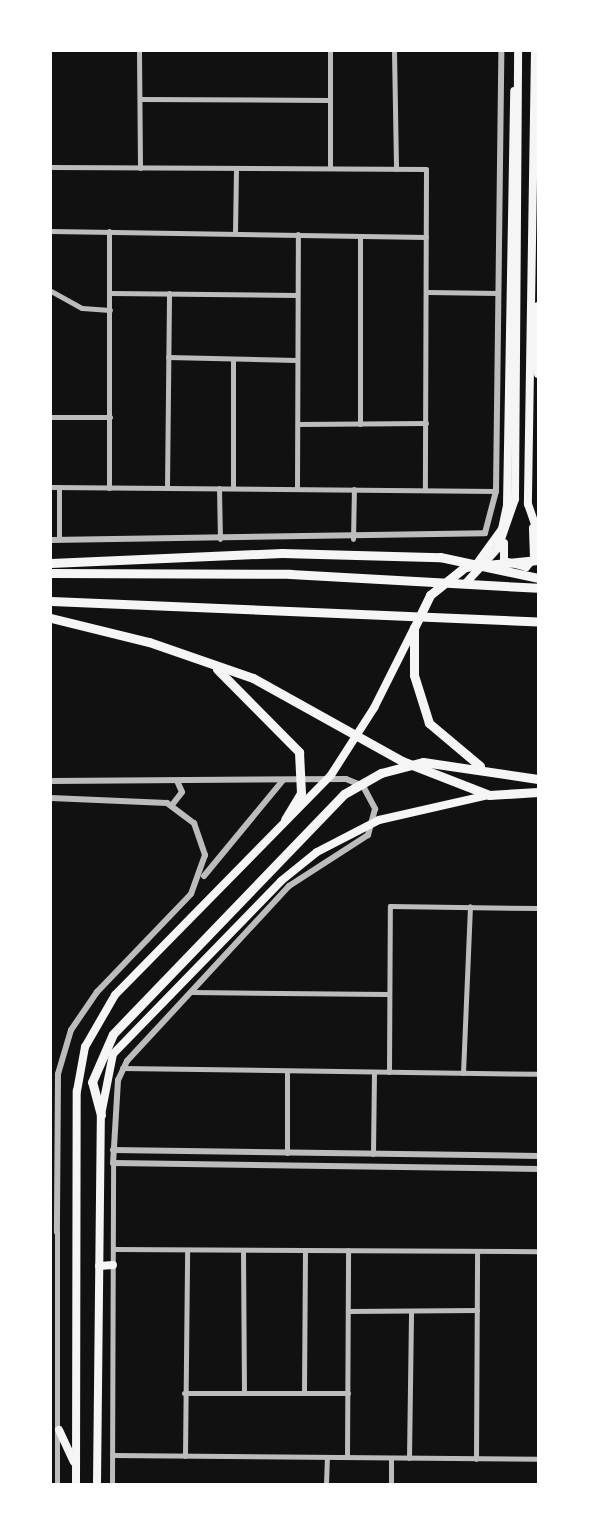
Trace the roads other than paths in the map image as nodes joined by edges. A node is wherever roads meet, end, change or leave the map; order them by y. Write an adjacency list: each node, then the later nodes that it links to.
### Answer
1 (139, 51): 8 (street)
2 (330, 51): 9 (street)
3 (394, 51): 14 (street)
4 (501, 51): 27 (street)
5 (518, 51): 7 (main road)
6 (535, 51): 15 (main road)
7 (518, 81): 51 (main road); 58 (main road)
8 (140, 99): 9 (street); 11 (street)
9 (330, 100): 13 (street)
10 (51, 167): 11 (street)
11 (140, 168): 12 (street)
12 (236, 168): 13 (street); 19 (street)
13 (330, 168): 14 (street)
14 (396, 169): 22 (street)
15 (532, 188): 16 (main road); 52 (main road)
16 (538, 205)
17 (51, 231): 18 (street)
18 (109, 231): 19 (street); 25 (street)
19 (235, 233): 20 (street)
20 (298, 234): 21 (street); 28 (street)
21 (360, 237): 22 (street); 40 (street)
22 (426, 237): 24 (street)
23 (51, 291): 30 (street)
24 (427, 292): 27 (street); 38 (street)
25 (111, 293): 26 (street); 30 (street)
26 (169, 293): 28 (street); 32 (street)
27 (498, 293): 50 (street)
28 (297, 295): 34 (street)
29 (538, 306): 31 (main road)
30 (110, 310): 36 (street)
31 (538, 313): 35 (main road)
32 (168, 357): 33 (street); 44 (street)
33 (233, 360): 34 (street); 46 (street)
34 (296, 360): 39 (street)
35 (538, 374)
36 (110, 417): 37 (street); 43 (street)
37 (51, 418)
38 (426, 423): 40 (street); 49 (street)
39 (298, 424): 40 (street); 47 (street)
40 (360, 424)
41 (51, 487): 42 (street)
42 (60, 487): 43 (street); 56 (street)
43 (109, 488): 44 (street)
44 (167, 488): 45 (street)
45 (219, 488): 46 (street); 53 (street)
46 (233, 488): 47 (street)
47 (297, 489): 48 (street)
48 (354, 489): 49 (street); 54 (street)
49 (425, 489): 50 (street)
50 (496, 491): 54 (street)
51 (509, 530): 52 (main road); 62 (main road)
52 (536, 530)
53 (220, 539): 54 (street); 56 (street)
54 (353, 539)
55 (51, 540): 56 (street)
56 (59, 540)
57 (538, 560): 58 (highway)
58 (478, 562): 67 (highway)
59 (51, 563): 61 (highway)
60 (51, 573): 62 (highway)
61 (538, 578)
62 (465, 584): 63 (highway)
63 (538, 588)
64 (51, 601): 66 (highway)
65 (51, 618): 68 (highway)
66 (538, 621)
67 (414, 628): 69 (highway); 78 (main road)
68 (203, 661): 75 (highway); 78 (highway)
69 (494, 773): 70 (highway); 90 (highway)
70 (538, 779)
71 (283, 780): 73 (street); 79 (street); 82 (street)
72 (51, 781): 73 (street)
73 (177, 781): 77 (street)
74 (538, 792): 75 (highway)
75 (489, 795): 90 (main road)
76 (51, 797): 77 (street)
77 (172, 805): 79 (street)
78 (285, 820): 127 (main road)
79 (202, 878): 101 (street)
80 (470, 906): 81 (street); 83 (street); 88 (street)
81 (538, 908)
82 (192, 992): 83 (street); 84 (street)
83 (387, 994): 86 (street)
84 (122, 1068): 85 (street); 91 (street)
85 (287, 1071): 87 (street); 92 (street)
86 (389, 1072): 87 (street); 88 (street)
87 (373, 1073): 93 (street)
88 (463, 1073): 89 (street)
89 (538, 1074)
90 (102, 1115): 110 (main road)
91 (113, 1150): 92 (street); 97 (street)
92 (287, 1153): 93 (street)
93 (373, 1154): 94 (street)
94 (417, 1154): 95 (street); 98 (street)
95 (448, 1154): 96 (street); 99 (street)
96 (538, 1156)
97 (113, 1163): 98 (street); 102 (street)
98 (417, 1165): 99 (street)
99 (448, 1166): 100 (street)
100 (538, 1168)
101 (57, 1232): 118 (street)
102 (114, 1249): 103 (street); 109 (street)
103 (187, 1250): 104 (street); 115 (street)
104 (243, 1250): 105 (street); 114 (street)
105 (305, 1250): 106 (street); 116 (street)
106 (348, 1250): 107 (street); 112 (street)
107 (477, 1251): 108 (street); 111 (street)
108 (538, 1251)
109 (113, 1265): 110 (main road); 119 (street)
110 (99, 1266): 130 (main road)
111 (477, 1310): 113 (street); 125 (street)
112 (348, 1311): 113 (street); 117 (street)
113 (411, 1311): 124 (street)
114 (244, 1392): 115 (street); 116 (street)
115 (184, 1393): 120 (street)
116 (304, 1393): 117 (street)
117 (348, 1393): 122 (street)
118 (59, 1430): 127 (main road); 128 (street)
119 (112, 1455): 120 (street); 131 (street)
120 (185, 1456): 121 (street)
121 (327, 1457): 122 (street); 132 (street)
122 (347, 1457): 123 (street)
123 (391, 1458): 124 (street); 133 (street)
124 (409, 1458): 125 (street)
125 (476, 1459): 126 (street)
126 (538, 1459)
127 (76, 1465): 129 (main road)
128 (58, 1484)
129 (76, 1484)
130 (97, 1484)
131 (112, 1484)
132 (326, 1484)
133 (391, 1484)

